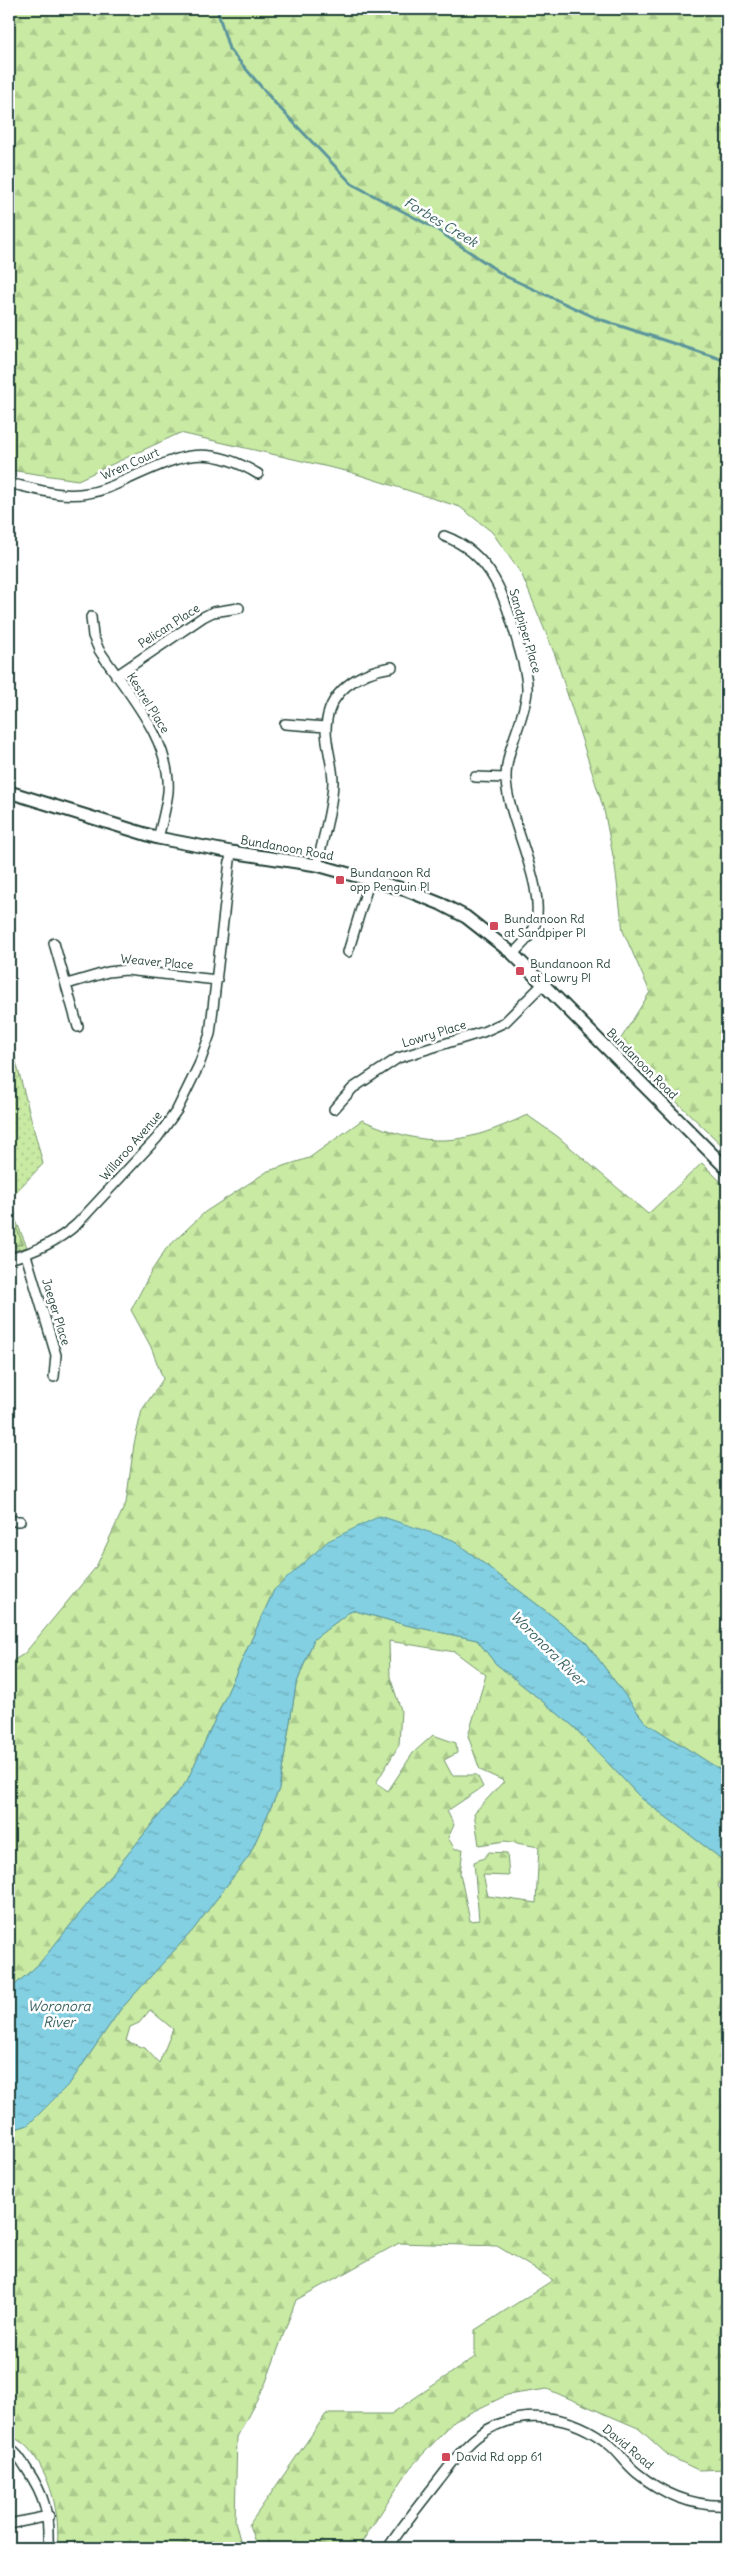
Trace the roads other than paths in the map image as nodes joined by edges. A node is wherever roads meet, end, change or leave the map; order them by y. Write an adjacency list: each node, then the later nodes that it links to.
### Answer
1 (258, 474): 2 (street, Wren Court)
2 (9, 484)
3 (444, 536): 11 (street, Sandpiper Place)
4 (239, 608): 7 (street, Pelican Place)
5 (91, 617): 7 (street, Kestrel Place)
6 (392, 668): 9 (street)
7 (116, 676): 13 (street, Kestrel Place)
8 (285, 724): 9 (street)
9 (326, 727): 15 (street)
10 (476, 777): 11 (street)
11 (506, 778): 19 (street, Sandpiper Place)
12 (9, 792): 13 (street, Bundanoon Road)
13 (158, 838): 14 (street, Bundanoon Road)
14 (231, 852): 15 (street, Bundanoon Road); 20 (street, Willaroo Avenue)
15 (317, 865): 16 (street, Bundanoon Road)
16 (370, 879): 18 (street); 19 (street, Bundanoon Road)
17 (54, 943): 21 (street)
18 (348, 952)
19 (512, 954): 22 (street, Bundanoon Road)
20 (217, 980): 21 (street, Weaver Place); 26 (street, Willaroo Avenue)
21 (67, 984): 23 (street)
22 (543, 984): 24 (street, Lowry Place); 25 (street, Bundanoon Road)
23 (78, 1027)
24 (334, 1109)
25 (727, 1169)
26 (26, 1254): 27 (street, Willaroo Avenue); 28 (street, Jaeger Place)
27 (9, 1259)
28 (54, 1377)
29 (9, 1521): 30 (street)
30 (20, 1521)
31 (9, 2448): 33 (street)
32 (727, 2505): 36 (street, David Road)
33 (49, 2516): 34 (street); 35 (street)
34 (9, 2524)
35 (48, 2548)
36 (388, 2548)

